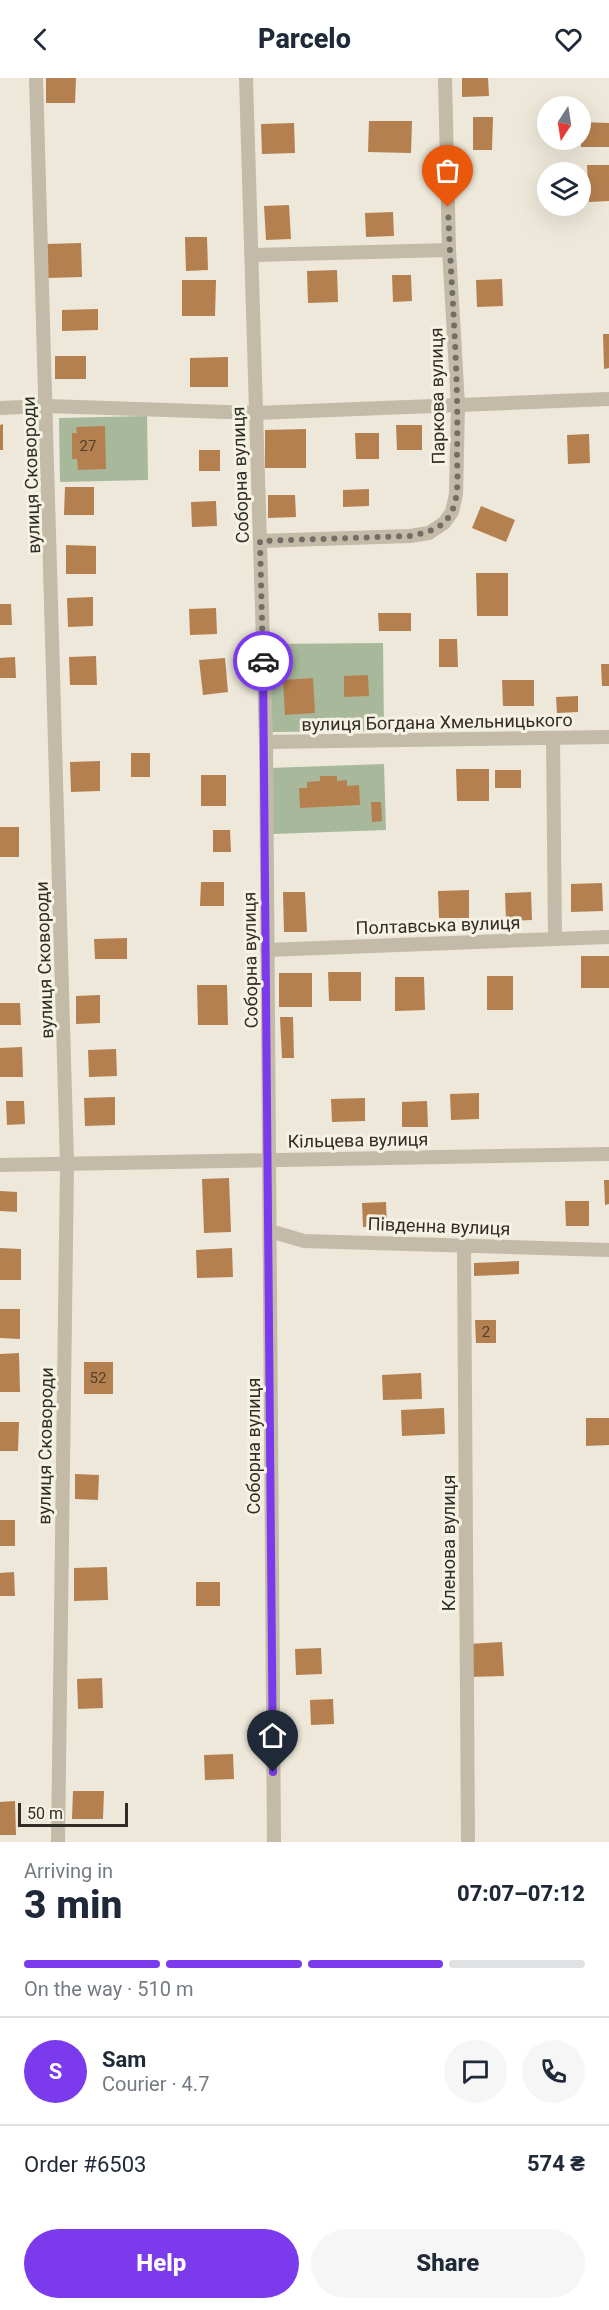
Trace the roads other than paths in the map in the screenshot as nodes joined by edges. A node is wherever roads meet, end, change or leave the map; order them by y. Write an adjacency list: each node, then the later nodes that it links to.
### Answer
1 (36, 78): 8 (street, вулиця Сковороди)
2 (246, 78): 5 (street, Соборна вулиця)
3 (445, 78): 4 (street, Паркова вулиця)
4 (449, 250): 5 (street); 7 (street, Паркова вулиця)
5 (252, 255): 10 (street, Соборна вулиця)
6 (609, 399): 7 (street)
7 (458, 405): 10 (street); 11 (street, Паркова вулиця)
8 (47, 406): 9 (street); 10 (street); 20 (street, вулиця Сковороди)
9 (0, 408)
10 (256, 413): 11 (street, Соборна вулиця)
11 (260, 541): 14 (street, Соборна вулиця)
12 (609, 737): 13 (street, вулиця Богдана Хмельницького)
13 (553, 738): 14 (street, вулиця Богдана Хмельницького); 16 (street)
14 (266, 742): 17 (street, Соборна вулиця)
15 (609, 937): 16 (street, Полтавська вулиця)
16 (555, 939): 17 (street, Полтавська вулиця)
17 (267, 950): 19 (street, Соборна вулиця)
18 (609, 1154): 19 (street, Кільцева вулиця)
19 (270, 1160): 20 (street, Кільцева вулиця); 22 (street, Соборна вулиця)
20 (67, 1164): 21 (street, Кільцева вулиця); 25 (street, вулиця Сковороди)
21 (0, 1165)
22 (270, 1231): 23 (street, Південна вулиця); 26 (street, Соборна вулиця)
23 (464, 1245): 24 (street, Південна вулиця); 27 (street, Кленова вулиця)
24 (609, 1250)
25 (58, 1842)
26 (274, 1842)
27 (468, 1842)

